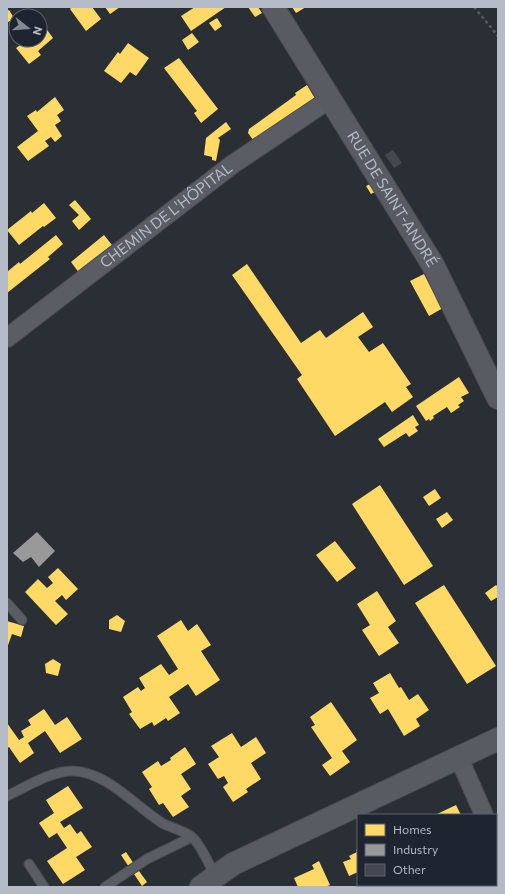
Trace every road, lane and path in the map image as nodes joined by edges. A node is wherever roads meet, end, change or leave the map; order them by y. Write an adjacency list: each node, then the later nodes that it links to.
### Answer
1 (273, 7): 4 (street, RUE DE SAINT-ANDRÉ)
2 (474, 7): 3 (path)
3 (498, 36)
4 (330, 99): 5 (street, CHEMIN DE L'HÔPITAL); 6 (street, RUE DE SAINT-ANDRÉ)
5 (7, 338)
6 (498, 398)
7 (7, 603): 8 (lane)
8 (22, 620)
9 (498, 739): 10 (street)
10 (459, 758): 12 (street); 15 (street)
11 (7, 796): 13 (lane)
12 (484, 814)
13 (192, 837): 15 (lane); 17 (lane)
14 (29, 864): 16 (lane)
15 (208, 882)
16 (44, 887)
17 (105, 887)

